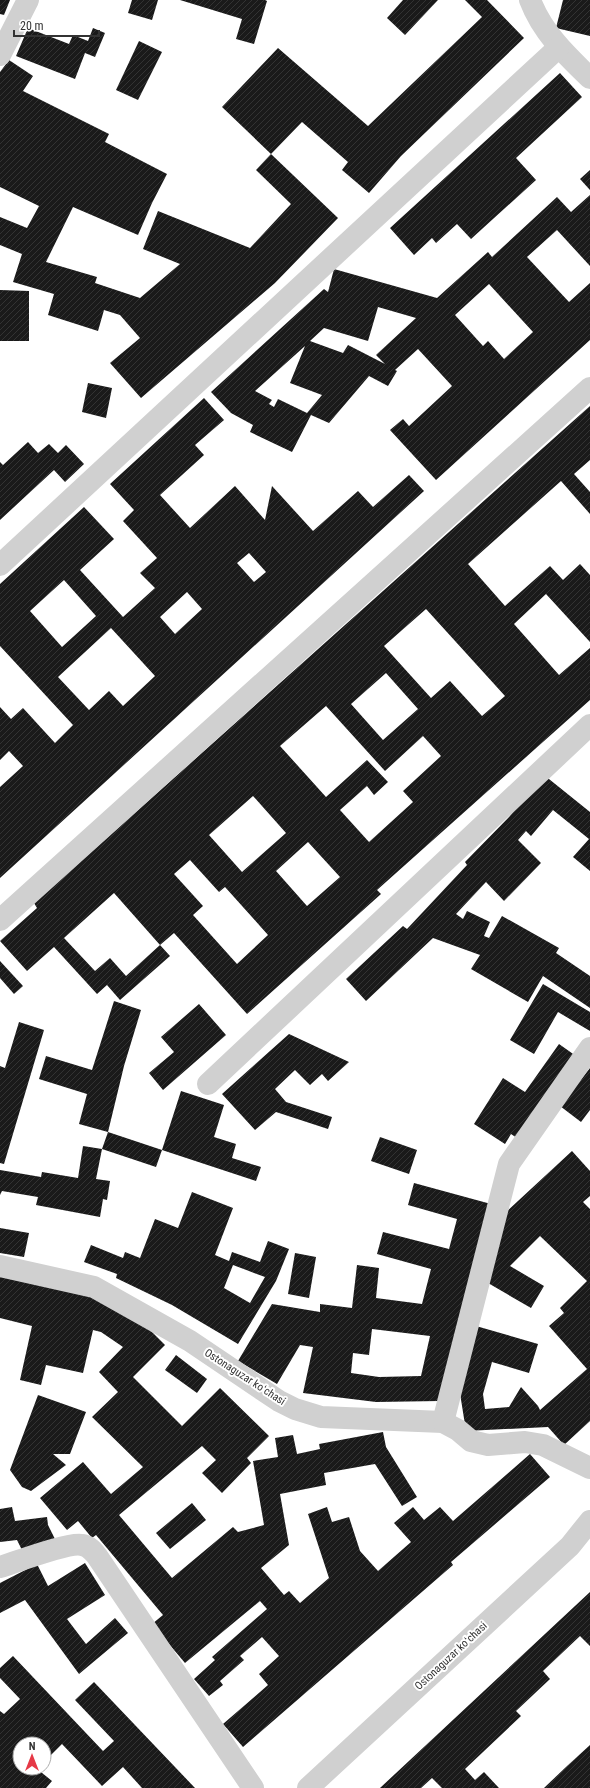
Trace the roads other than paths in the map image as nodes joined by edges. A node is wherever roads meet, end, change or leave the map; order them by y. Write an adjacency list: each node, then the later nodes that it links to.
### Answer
1 (28, 0): 4 (street)
2 (530, 0): 3 (street)
3 (558, 48): 5 (street); 7 (street)
4 (0, 55)
5 (590, 78)
6 (590, 388): 9 (street)
7 (0, 565)
8 (590, 725): 11 (street)
9 (0, 920)
10 (590, 1048): 13 (street)
11 (208, 1084)
12 (0, 1266): 13 (street, Ostonaguzar koʻchasi)
13 (443, 1422): 14 (street, Ostonaguzar koʻchasi)
14 (590, 1468)
15 (590, 1521): 18 (street, Ostonaguzar koʻchasi)
16 (0, 1567): 17 (street)
17 (253, 1788)
18 (308, 1788)

